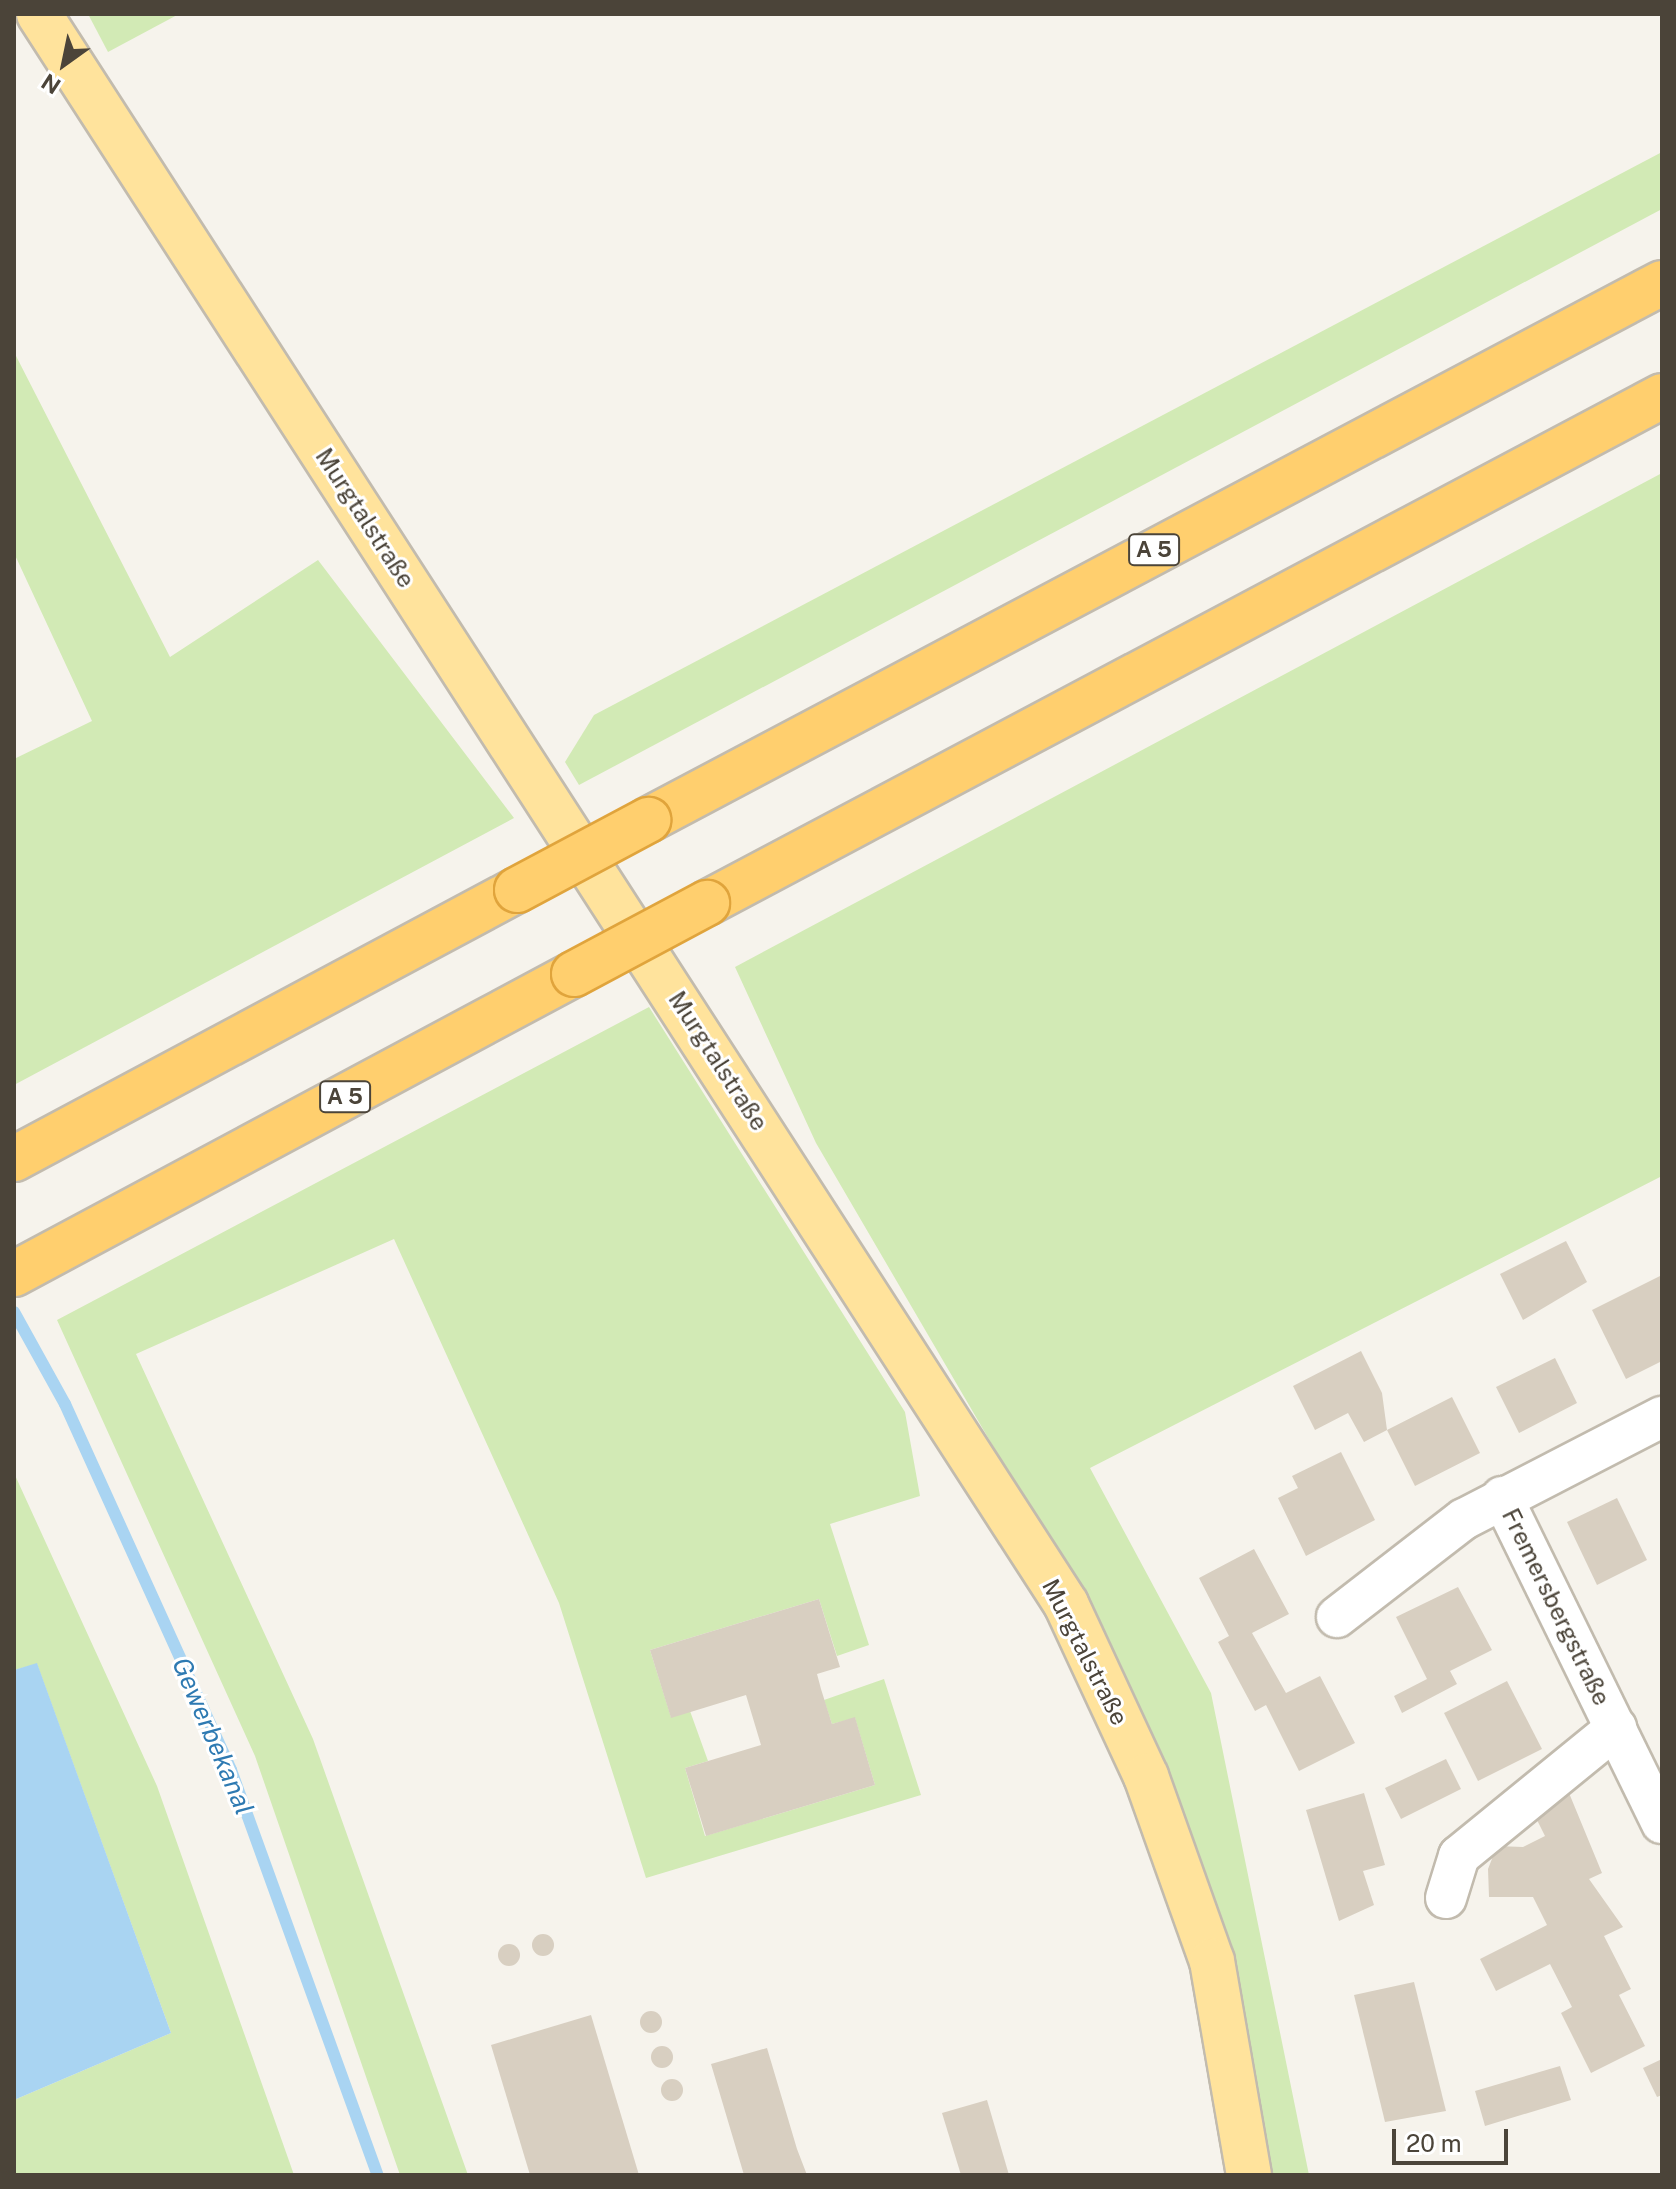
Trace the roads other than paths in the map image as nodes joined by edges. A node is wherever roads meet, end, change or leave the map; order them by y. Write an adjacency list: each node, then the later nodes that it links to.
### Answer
1 (39, 14): 12 (main road, Murgtalstraße)
2 (1662, 283): 4 (highway, A 5, bridge)
3 (1662, 396): 5 (highway, A 5, bridge)
4 (14, 1159)
5 (14, 1274)
6 (1662, 1417): 7 (street)
7 (1502, 1497): 8 (street, Fremersbergstraße); 9 (street, Fremersbergstraße)
8 (1337, 1617)
9 (1616, 1728): 10 (street, Fremersbergstraße); 11 (street, Fremersbergstraße)
10 (1662, 1823)
11 (1446, 1898)
12 (1249, 2175)

